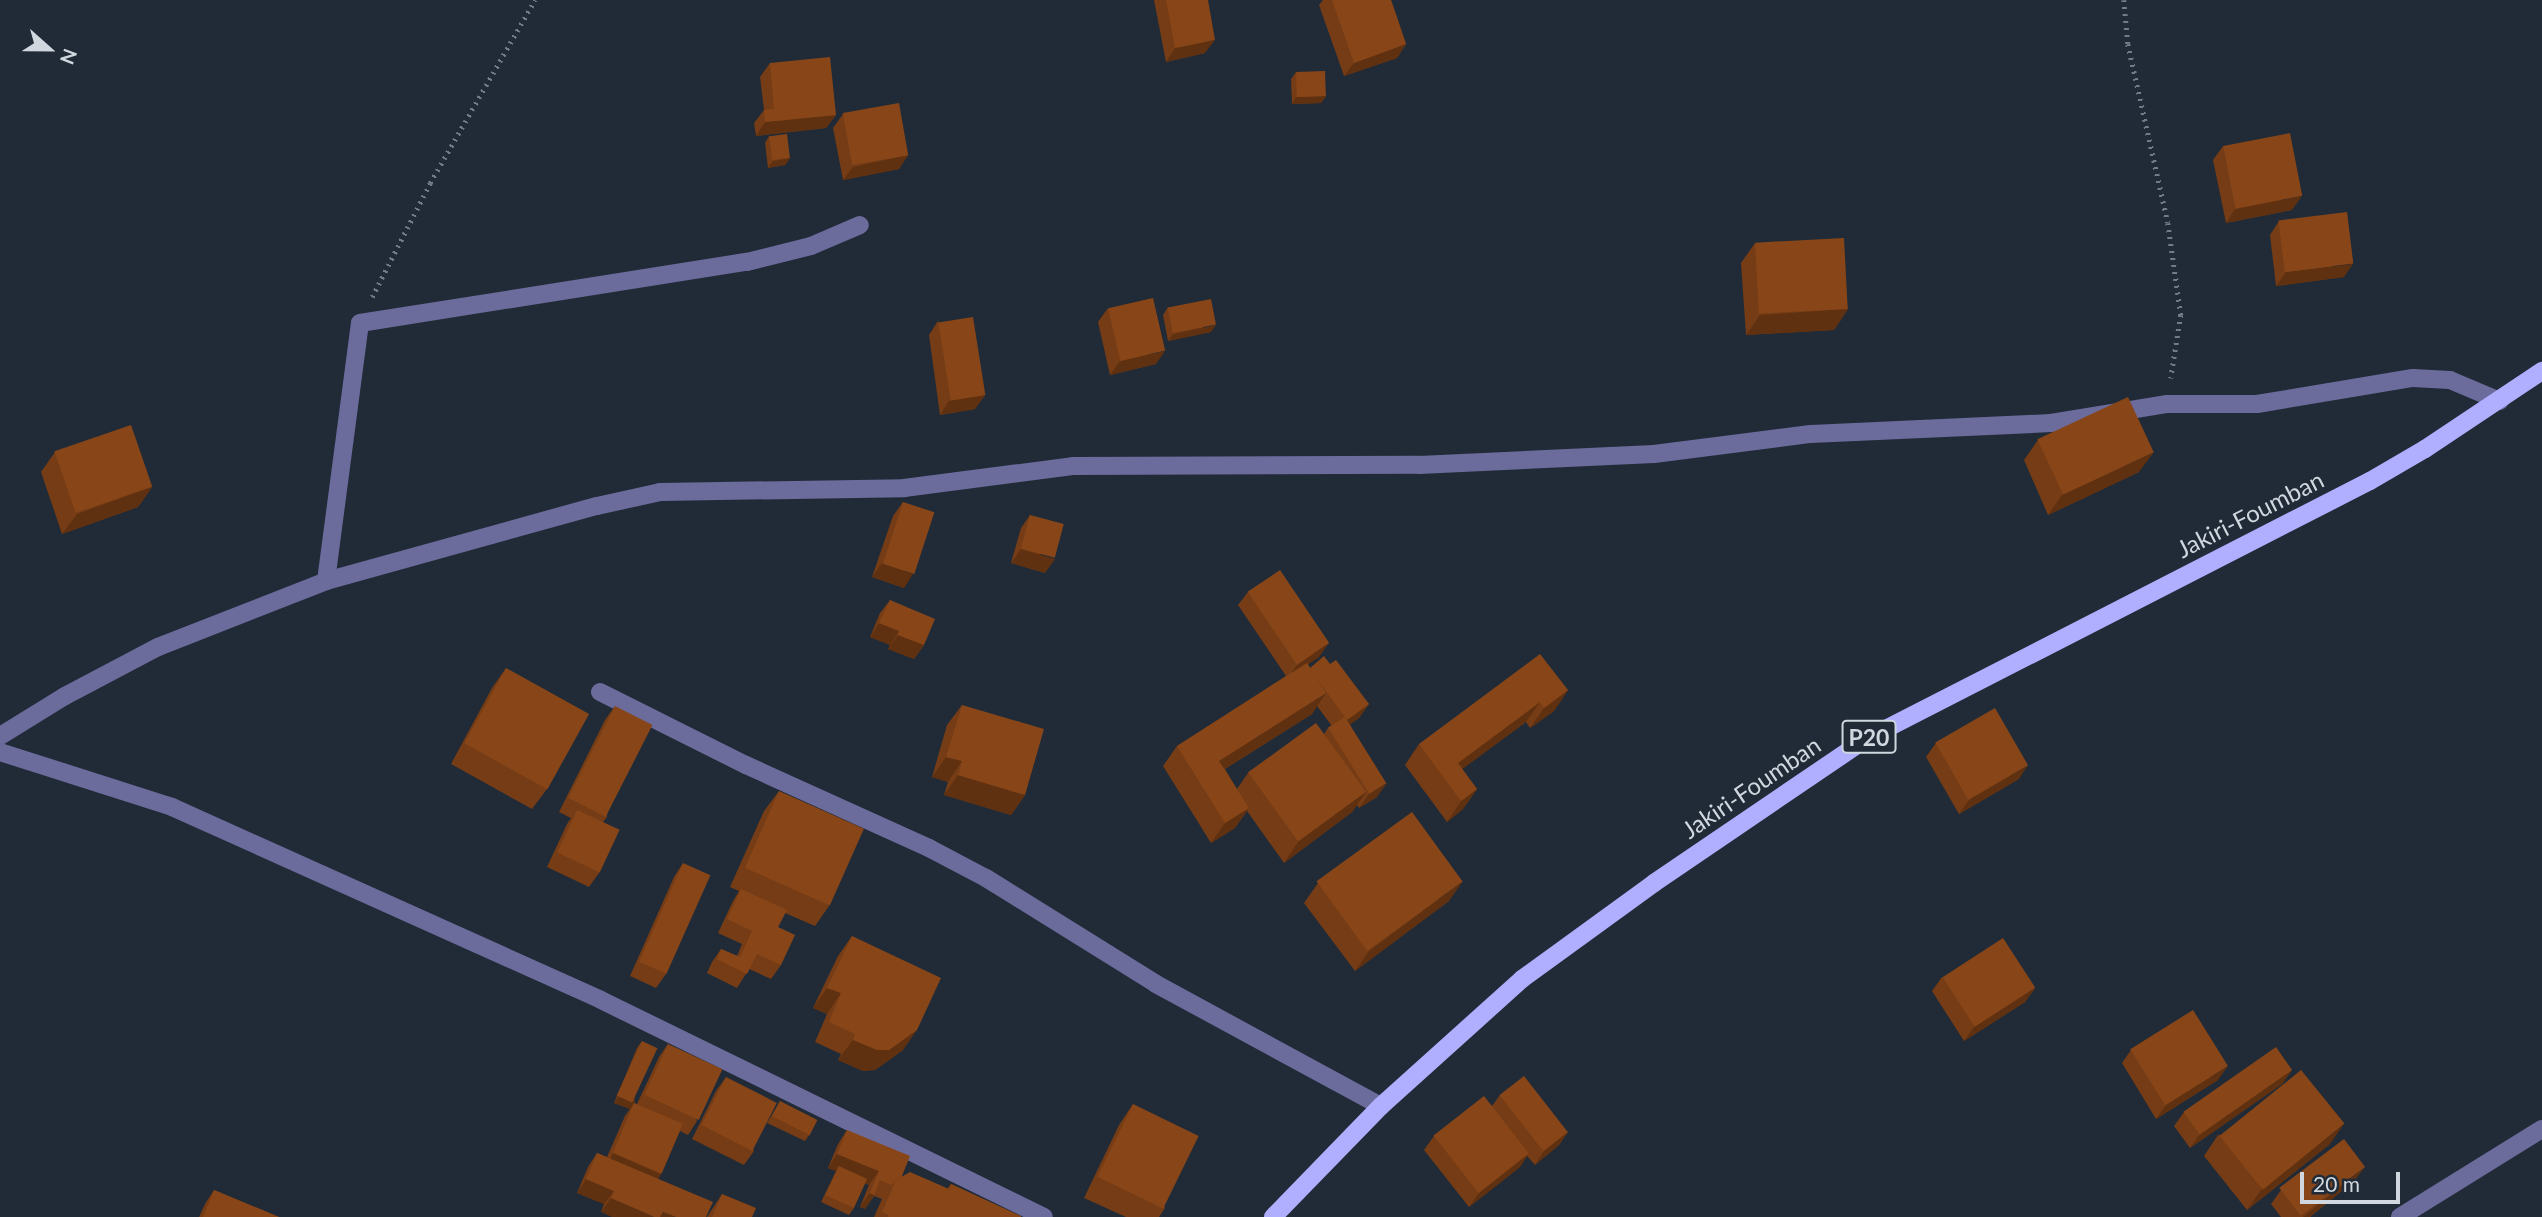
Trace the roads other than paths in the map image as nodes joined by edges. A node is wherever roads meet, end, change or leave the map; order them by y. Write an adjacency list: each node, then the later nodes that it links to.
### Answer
1 (860, 225): 4 (street)
2 (2542, 371): 3 (main road, Jakiri-Foumban / P20)
3 (2500, 401): 4 (street); 8 (main road, Jakiri-Foumban / P20)
4 (327, 581): 6 (street)
5 (600, 692): 8 (street)
6 (0, 736)
7 (0, 752): 10 (street)
8 (1381, 1106): 11 (main road, Jakiri-Foumban / P20)
9 (2542, 1129): 12 (street)
10 (1044, 1217)
11 (1273, 1217)
12 (2400, 1217)

